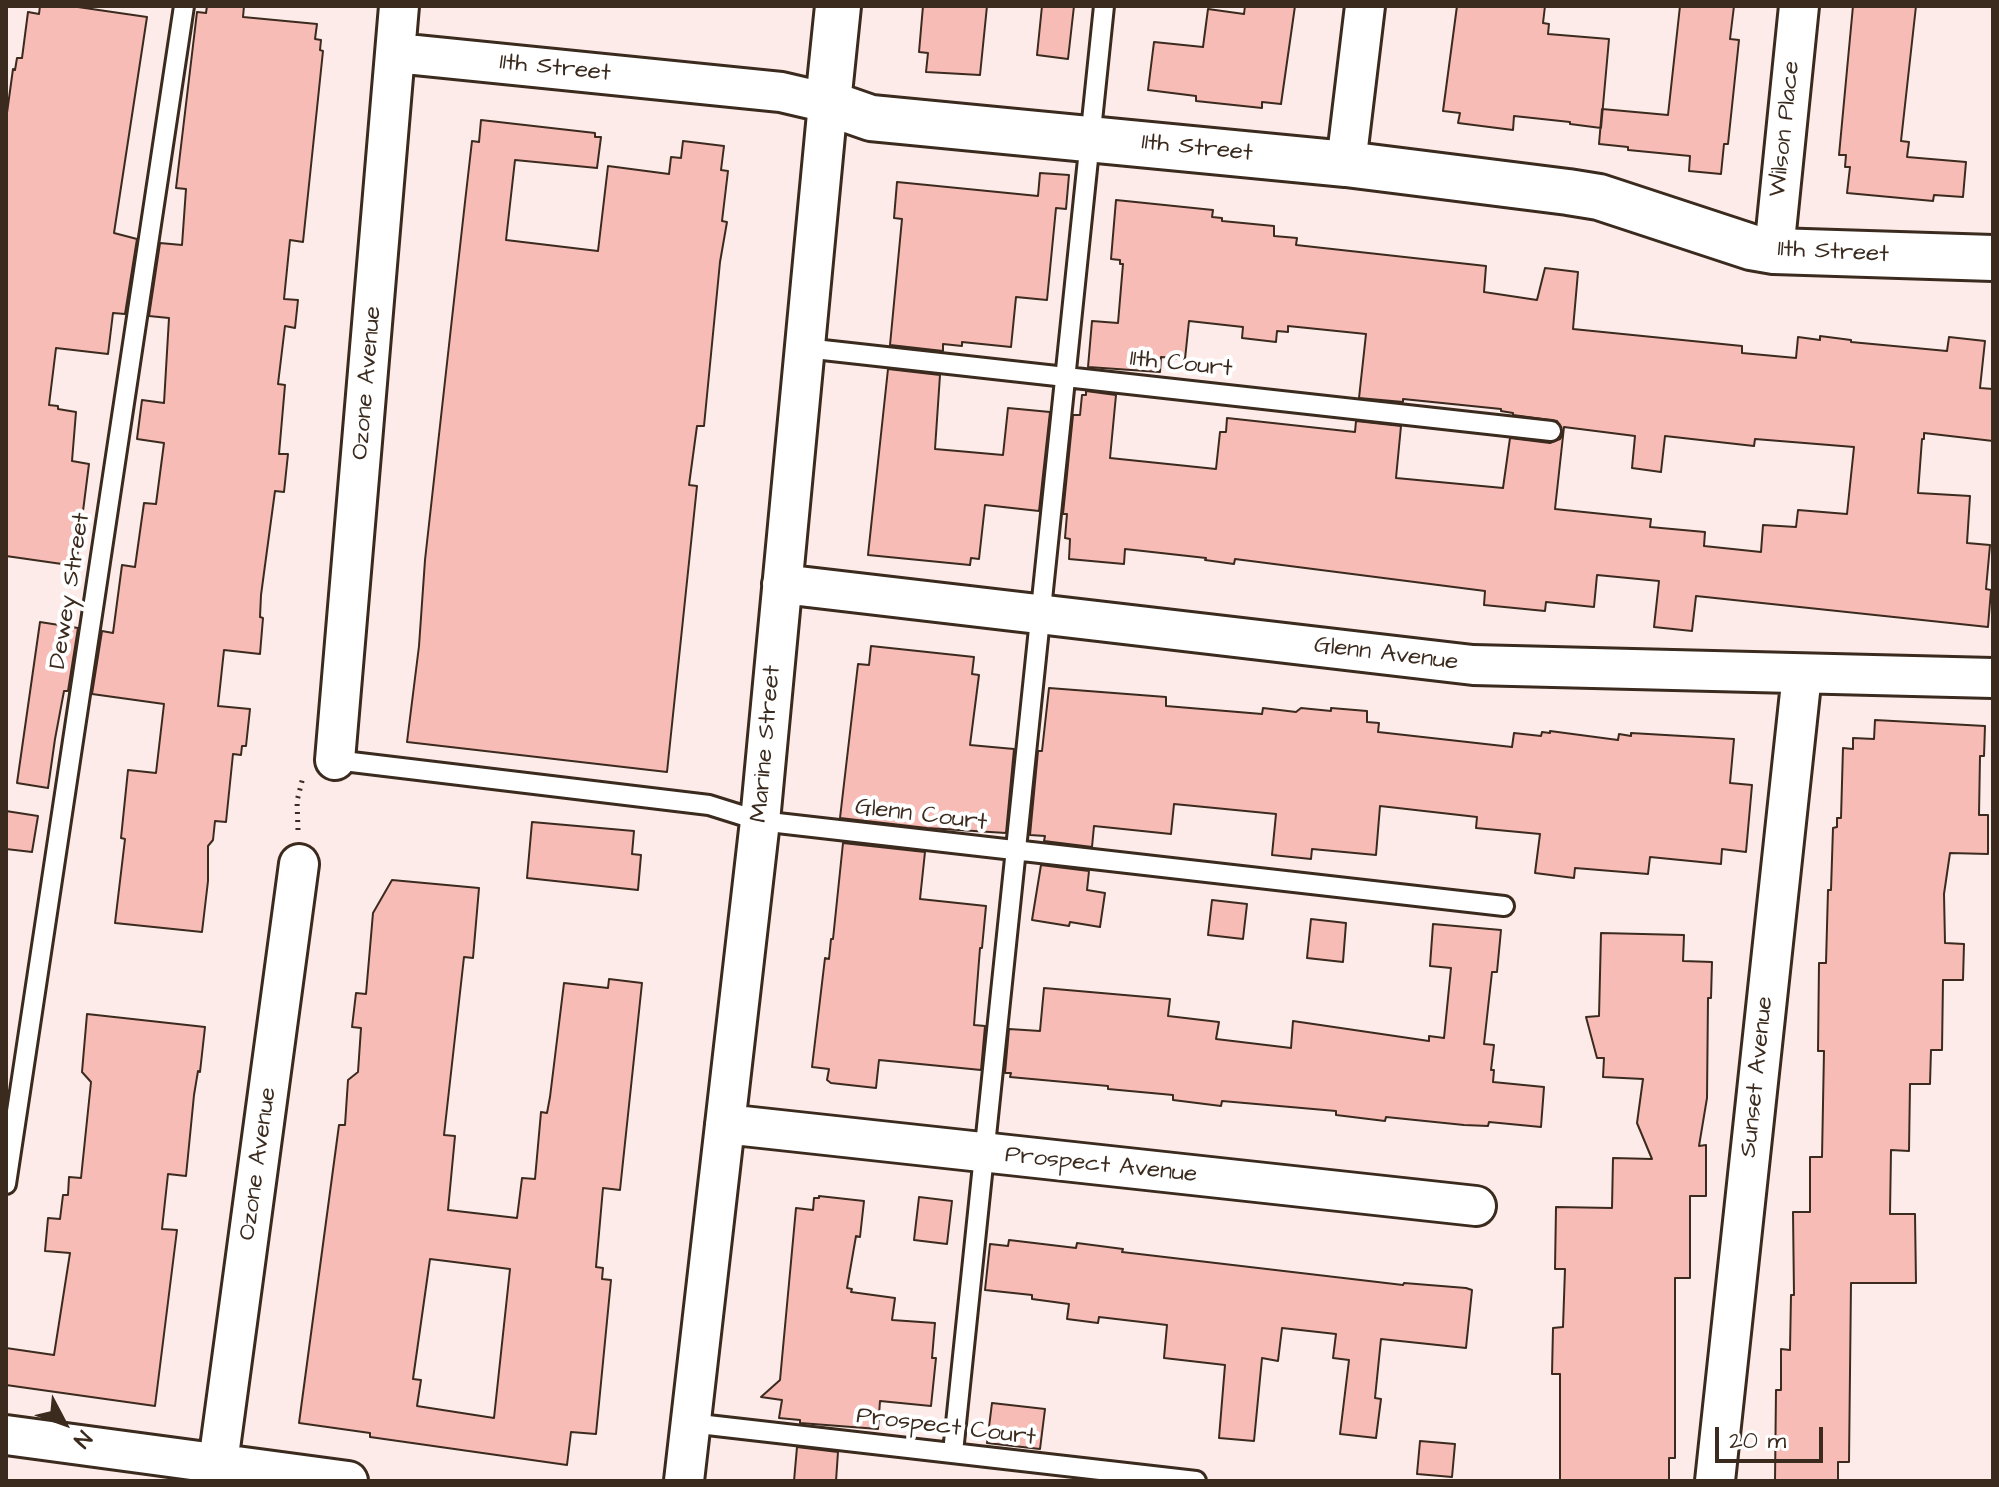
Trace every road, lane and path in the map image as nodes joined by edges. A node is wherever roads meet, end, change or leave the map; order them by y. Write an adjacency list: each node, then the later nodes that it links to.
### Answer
1 (184, 6): 27 (lane, Dewey Street)
2 (399, 6): 7 (street, Ozone Avenue)
3 (838, 6): 8 (street, Marine Street)
4 (1104, 6): 9 (lane)
5 (1365, 6): 10 (street)
6 (1799, 6): 11 (street, Wilson Place)
7 (396, 53): 8 (street, 11th Street); 20 (street, Ozone Avenue)
8 (828, 103): 9 (street, 11th Street); 13 (street, Marine Street)
9 (1091, 138): 10 (street, 11th Street); 14 (lane)
10 (1346, 164): 11 (street, 11th Street)
11 (1774, 251): 12 (street, 11th Street)
12 (1993, 258)
13 (805, 348): 14 (lane, 11th Court); 16 (street, Marine Street)
14 (1065, 377): 15 (lane, 11th Court); 17 (lane)
15 (1551, 431)
16 (782, 584): 17 (street, Glenn Avenue); 21 (street, Marine Street)
17 (1041, 616): 18 (street, Glenn Avenue); 22 (lane)
18 (1802, 674): 19 (street, Glenn Avenue); 36 (street, Sunset Avenue)
19 (1993, 678)
20 (335, 760): 21 (lane, Glenn Court); 23 (path)
21 (760, 821): 22 (lane, Glenn Court); 25 (street, Marine Street)
22 (1017, 852): 24 (lane, Glenn Court); 26 (lane)
23 (299, 864): 32 (street, Ozone Avenue)
24 (1504, 906)
25 (725, 1124): 26 (street, Prospect Avenue); 29 (street, Marine Street)
26 (983, 1153): 28 (street, Prospect Avenue); 31 (lane)
27 (6, 1184)
28 (1476, 1206)
29 (690, 1423): 31 (lane, Prospect Court); 34 (street, Marine Street)
30 (6, 1435): 32 (street)
31 (953, 1452): 35 (lane, Prospect Court)
32 (218, 1463): 33 (street)
33 (348, 1481)
34 (684, 1481)
35 (1196, 1481)
36 (1715, 1481)

